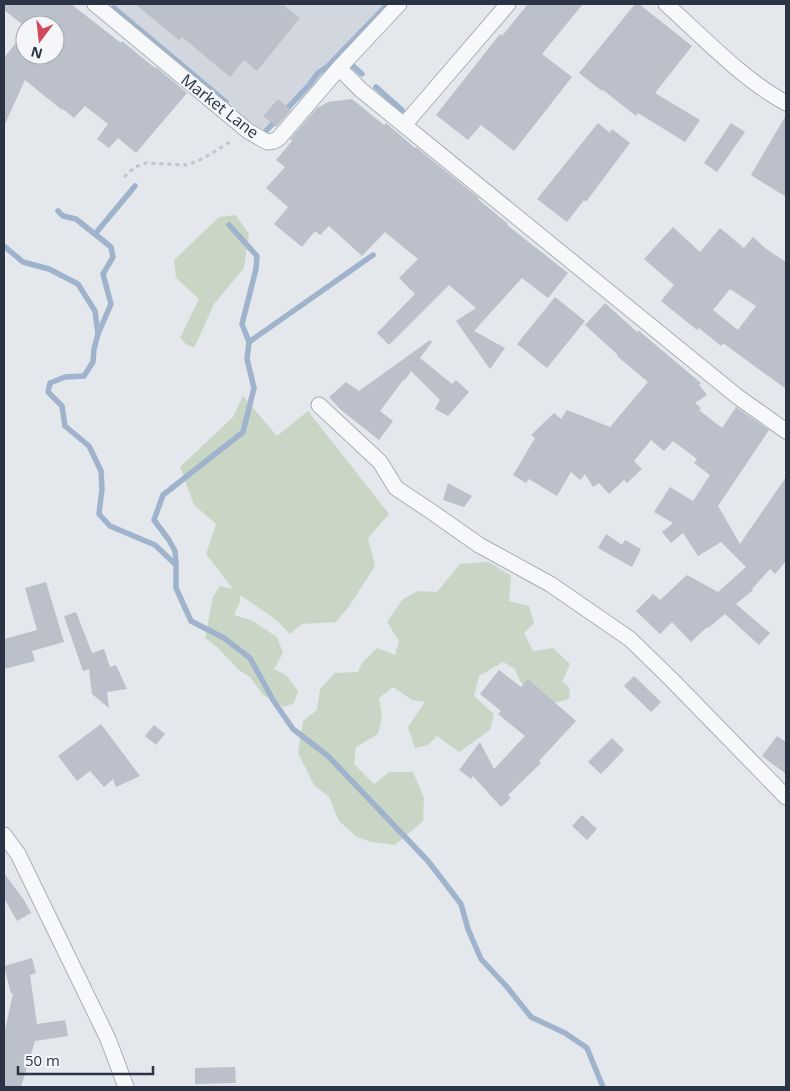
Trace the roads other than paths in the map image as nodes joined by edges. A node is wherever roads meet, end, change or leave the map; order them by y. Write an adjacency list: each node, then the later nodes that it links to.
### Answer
1 (95, 4): 5 (street, Market Lane)
2 (399, 4): 5 (street, Market Lane)
3 (508, 4): 7 (street)
4 (666, 4): 6 (street)
5 (339, 68): 7 (street)
6 (786, 103)
7 (404, 125): 9 (street)
8 (319, 405): 10 (street)
9 (786, 432)
10 (786, 797)
11 (4, 835): 12 (street)
12 (126, 1087)

